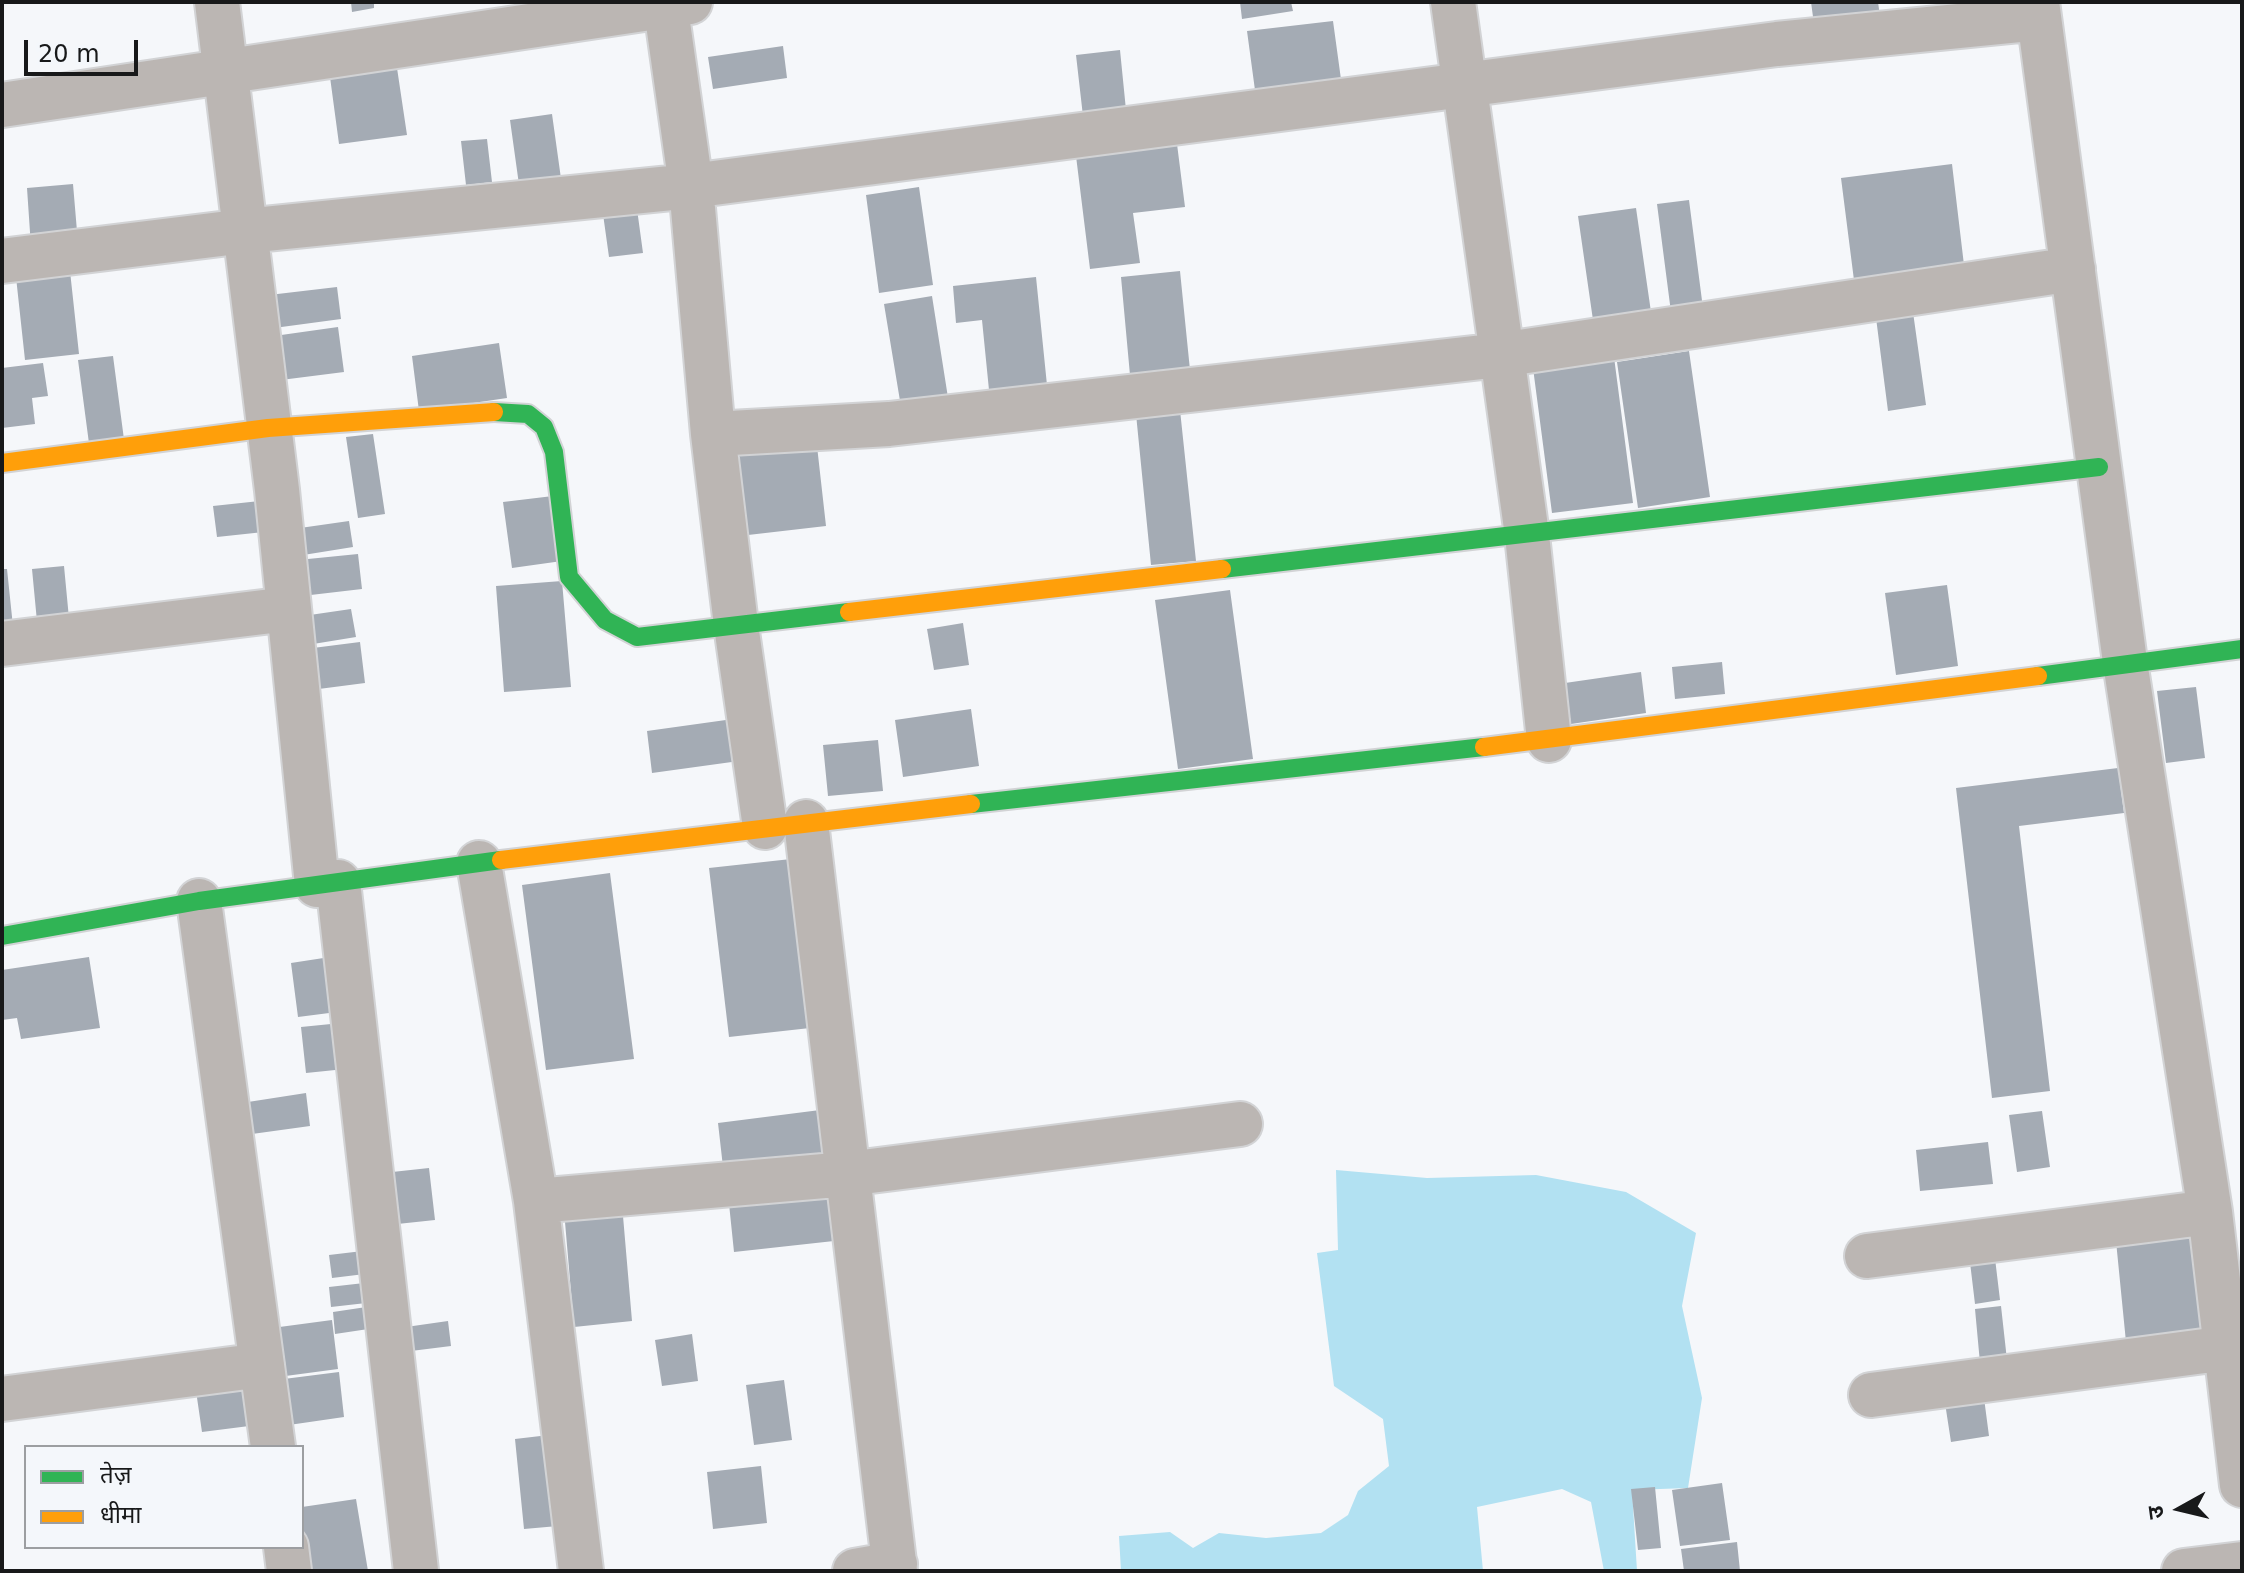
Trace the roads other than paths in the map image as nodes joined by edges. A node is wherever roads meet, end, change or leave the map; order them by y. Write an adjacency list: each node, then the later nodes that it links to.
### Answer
1 (217, 2): 5 (street)
2 (1453, 2): 6 (street)
3 (673, 3): 5 (street); 8 (street)
4 (2038, 10): 6 (street); 11 (street)
5 (225, 72): 7 (street); 9 (street)
6 (1463, 86): 8 (street); 12 (street)
7 (2, 105)
8 (691, 186): 9 (street); 14 (street)
9 (245, 231): 10 (street); 13 (street)
10 (2, 261)
11 (2073, 269): 12 (street); 16 (street)
12 (1500, 355): 14 (street); 17 (street)
13 (268, 428): 15 (street); 18 (street); 19 (street)
14 (713, 434): 19 (street)
15 (2, 463)
16 (2099, 467): 17 (street); 22 (street)
17 (1527, 535): 19 (street); 23 (street)
18 (288, 609): 20 (street); 26 (street)
19 (736, 625): 24 (street)
20 (2, 644)
21 (2242, 649): 22 (street)
22 (2125, 662): 23 (street); 32 (street)
23 (1549, 740): 24 (street)
24 (786, 824): 25 (street); 30 (street)
25 (479, 863): 26 (street); 31 (street)
26 (328, 884): 27 (street); 44 (street)
27 (199, 901): 28 (street); 35 (street)
28 (2, 936)
29 (1240, 1124): 30 (street)
30 (847, 1174): 31 (street); 42 (street)
31 (536, 1201): 45 (street)
32 (2210, 1212): 33 (street); 34 (street)
33 (1867, 1256)
34 (2231, 1326): 36 (street); 39 (street)
35 (262, 1365): 37 (street); 38 (street)
36 (1871, 1395)
37 (2, 1399)
38 (273, 1445)
39 (2242, 1485)
40 (286, 1549): 43 (street)
41 (2242, 1564): 46 (street)
42 (882, 1569)
43 (289, 1571)
44 (416, 1571)
45 (581, 1571)
46 (2184, 1571)

